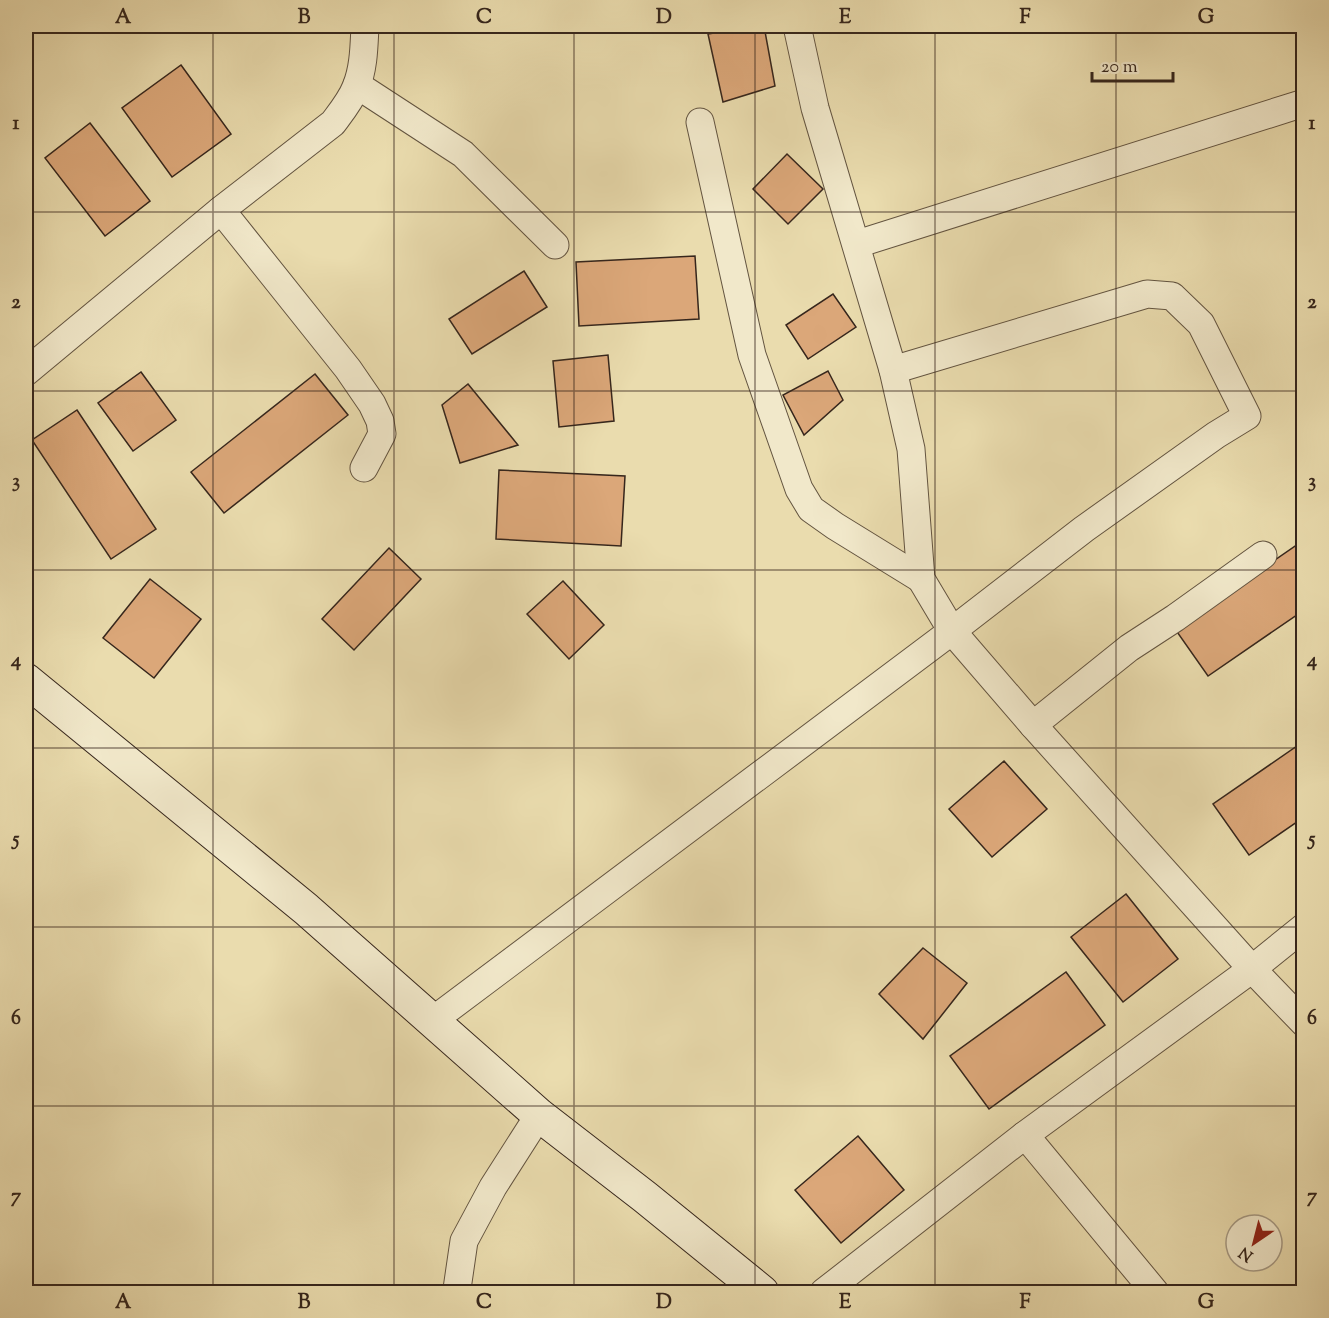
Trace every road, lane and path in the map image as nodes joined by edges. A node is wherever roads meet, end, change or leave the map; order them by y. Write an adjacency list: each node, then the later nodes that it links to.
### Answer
1 (365, 26): 3 (street)
2 (797, 26): 7 (street)
3 (357, 85): 6 (street); 8 (street)
4 (1304, 103): 7 (street)
5 (700, 122): 13 (street)
6 (221, 210): 10 (street); 11 (street)
7 (857, 244): 9 (street)
8 (555, 245)
9 (893, 370): 13 (street); 14 (street)
10 (26, 372)
11 (364, 468)
12 (1263, 555): 16 (street)
13 (921, 579): 14 (street)
14 (951, 631): 16 (street); 19 (street)
15 (26, 680): 19 (main road)
16 (1033, 725): 18 (street)
17 (1304, 927): 18 (street)
18 (1252, 969): 20 (street); 22 (street)
19 (432, 1021): 21 (main road)
20 (1304, 1023)
21 (539, 1114): 23 (street); 24 (main road)
22 (1025, 1135): 25 (street); 26 (street)
23 (458, 1293)
24 (762, 1293)
25 (825, 1293)
26 (1155, 1293)

